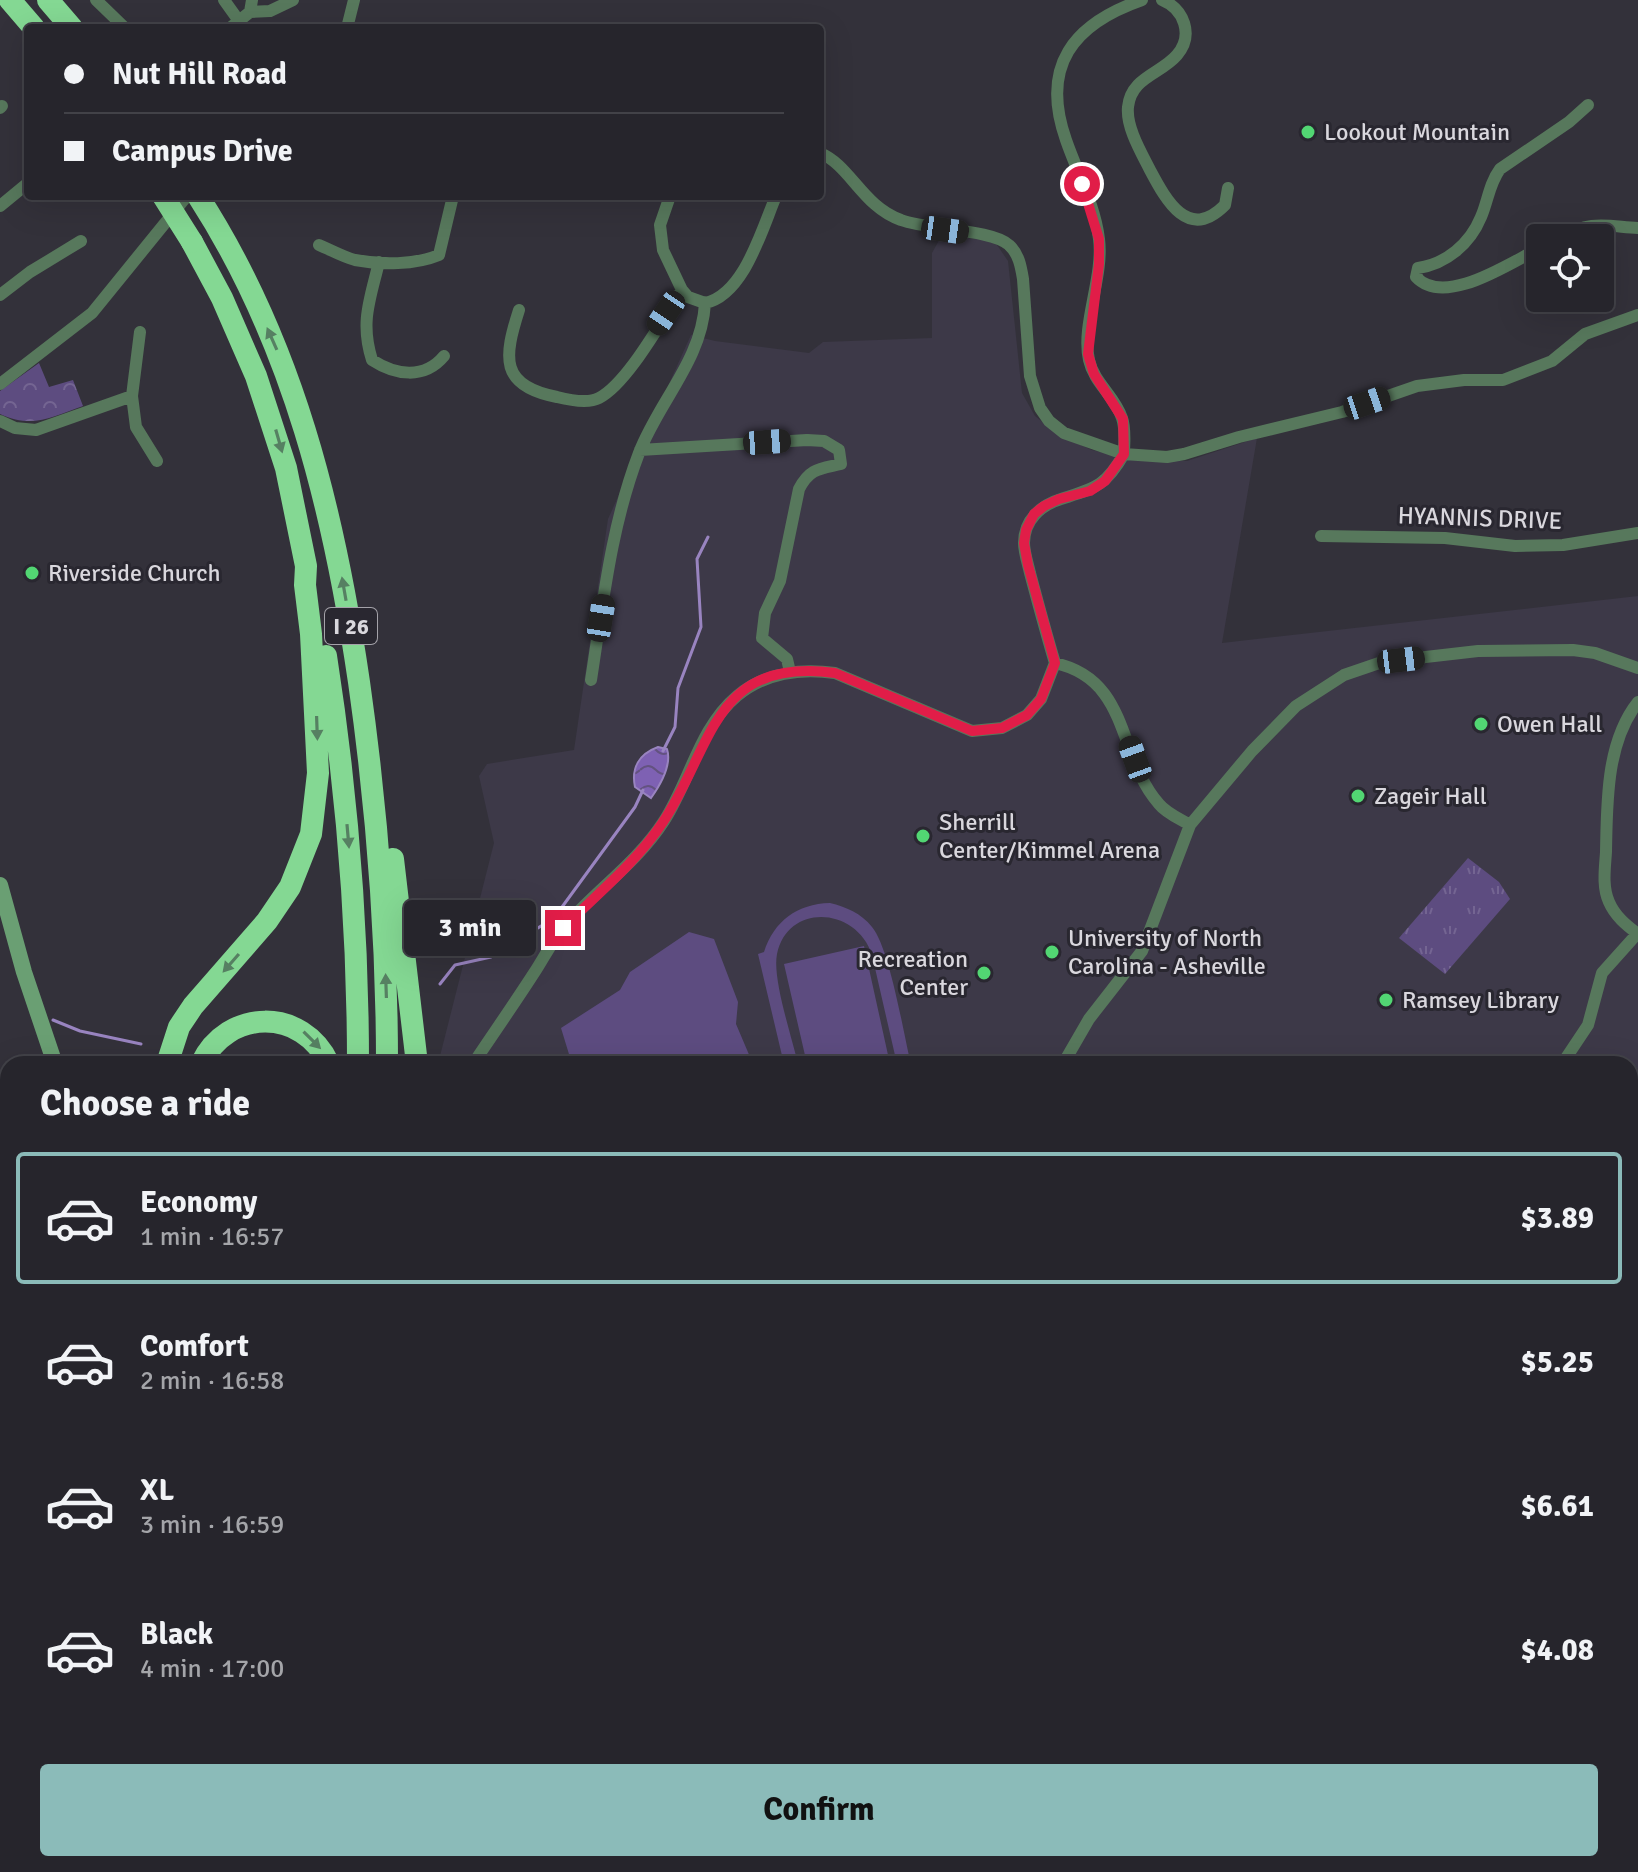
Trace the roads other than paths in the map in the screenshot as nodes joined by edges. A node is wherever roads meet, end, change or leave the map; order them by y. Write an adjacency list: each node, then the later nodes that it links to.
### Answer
1 (10, 0): 10 (highway)
2 (48, 0): 11 (highway)
3 (96, 0): 12 (street)
4 (224, 0): 13 (street)
5 (293, 0): 9 (street)
6 (354, 0): 15 (street)
7 (1142, 0): 44 (street)
8 (1162, 0): 19 (street)
9 (251, 6): 14 (street)
10 (31, 24)
11 (69, 24)
12 (121, 24)
13 (234, 24)
14 (235, 24)
15 (348, 24)
16 (1588, 105): 31 (street)
17 (824, 156): 44 (street)
18 (24, 186): 26 (street)
19 (1228, 188)
20 (166, 200): 48 (highway, I 26, one-way to 48, bridge)
21 (184, 200): 40 (street)
22 (452, 200): 32 (street)
23 (669, 200): 33 (street)
24 (774, 200): 35 (street)
25 (203, 204): 49 (highway, I 26, one-way to 25)
26 (0, 206)
27 (1614, 227): 28 (street)
28 (1638, 228)
29 (81, 241): 34 (street)
30 (319, 245): 32 (street)
31 (1526, 256)
32 (379, 262): 39 (street)
33 (682, 290): 35 (street); 36 (street)
34 (0, 295)
35 (705, 303): 43 (street)
36 (519, 310)
37 (1638, 315): 44 (street)
38 (140, 332): 41 (street)
39 (444, 356)
40 (0, 384)
41 (132, 396): 42 (street); 45 (street)
42 (0, 421)
43 (640, 450): 52 (street); 53 (street)
44 (1124, 454): 50 (street)
45 (157, 461)
46 (1638, 533): 47 (street, HYANNIS DRIVE)
47 (1321, 536)
48 (306, 566): 59 (highway, one-way to 59); 62 (highway, I 26, one-way to 62)
49 (351, 625): 63 (highway, I 26, one-way to 49); 64 (highway)
50 (1055, 663): 52 (street); 55 (street)
51 (1638, 668): 55 (street)
52 (790, 672): 65 (street)
53 (591, 680)
54 (1638, 702): 57 (street)
55 (1190, 825): 66 (street)
56 (0, 885): 58 (main road)
57 (1638, 934): 67 (street)
58 (52, 1056)
59 (170, 1056)
60 (205, 1056): 61 (highway, one-way to 61)
61 (324, 1056)
62 (358, 1056)
63 (387, 1056)
64 (416, 1056)
65 (478, 1056)
66 (1068, 1056)
67 (1567, 1056)

